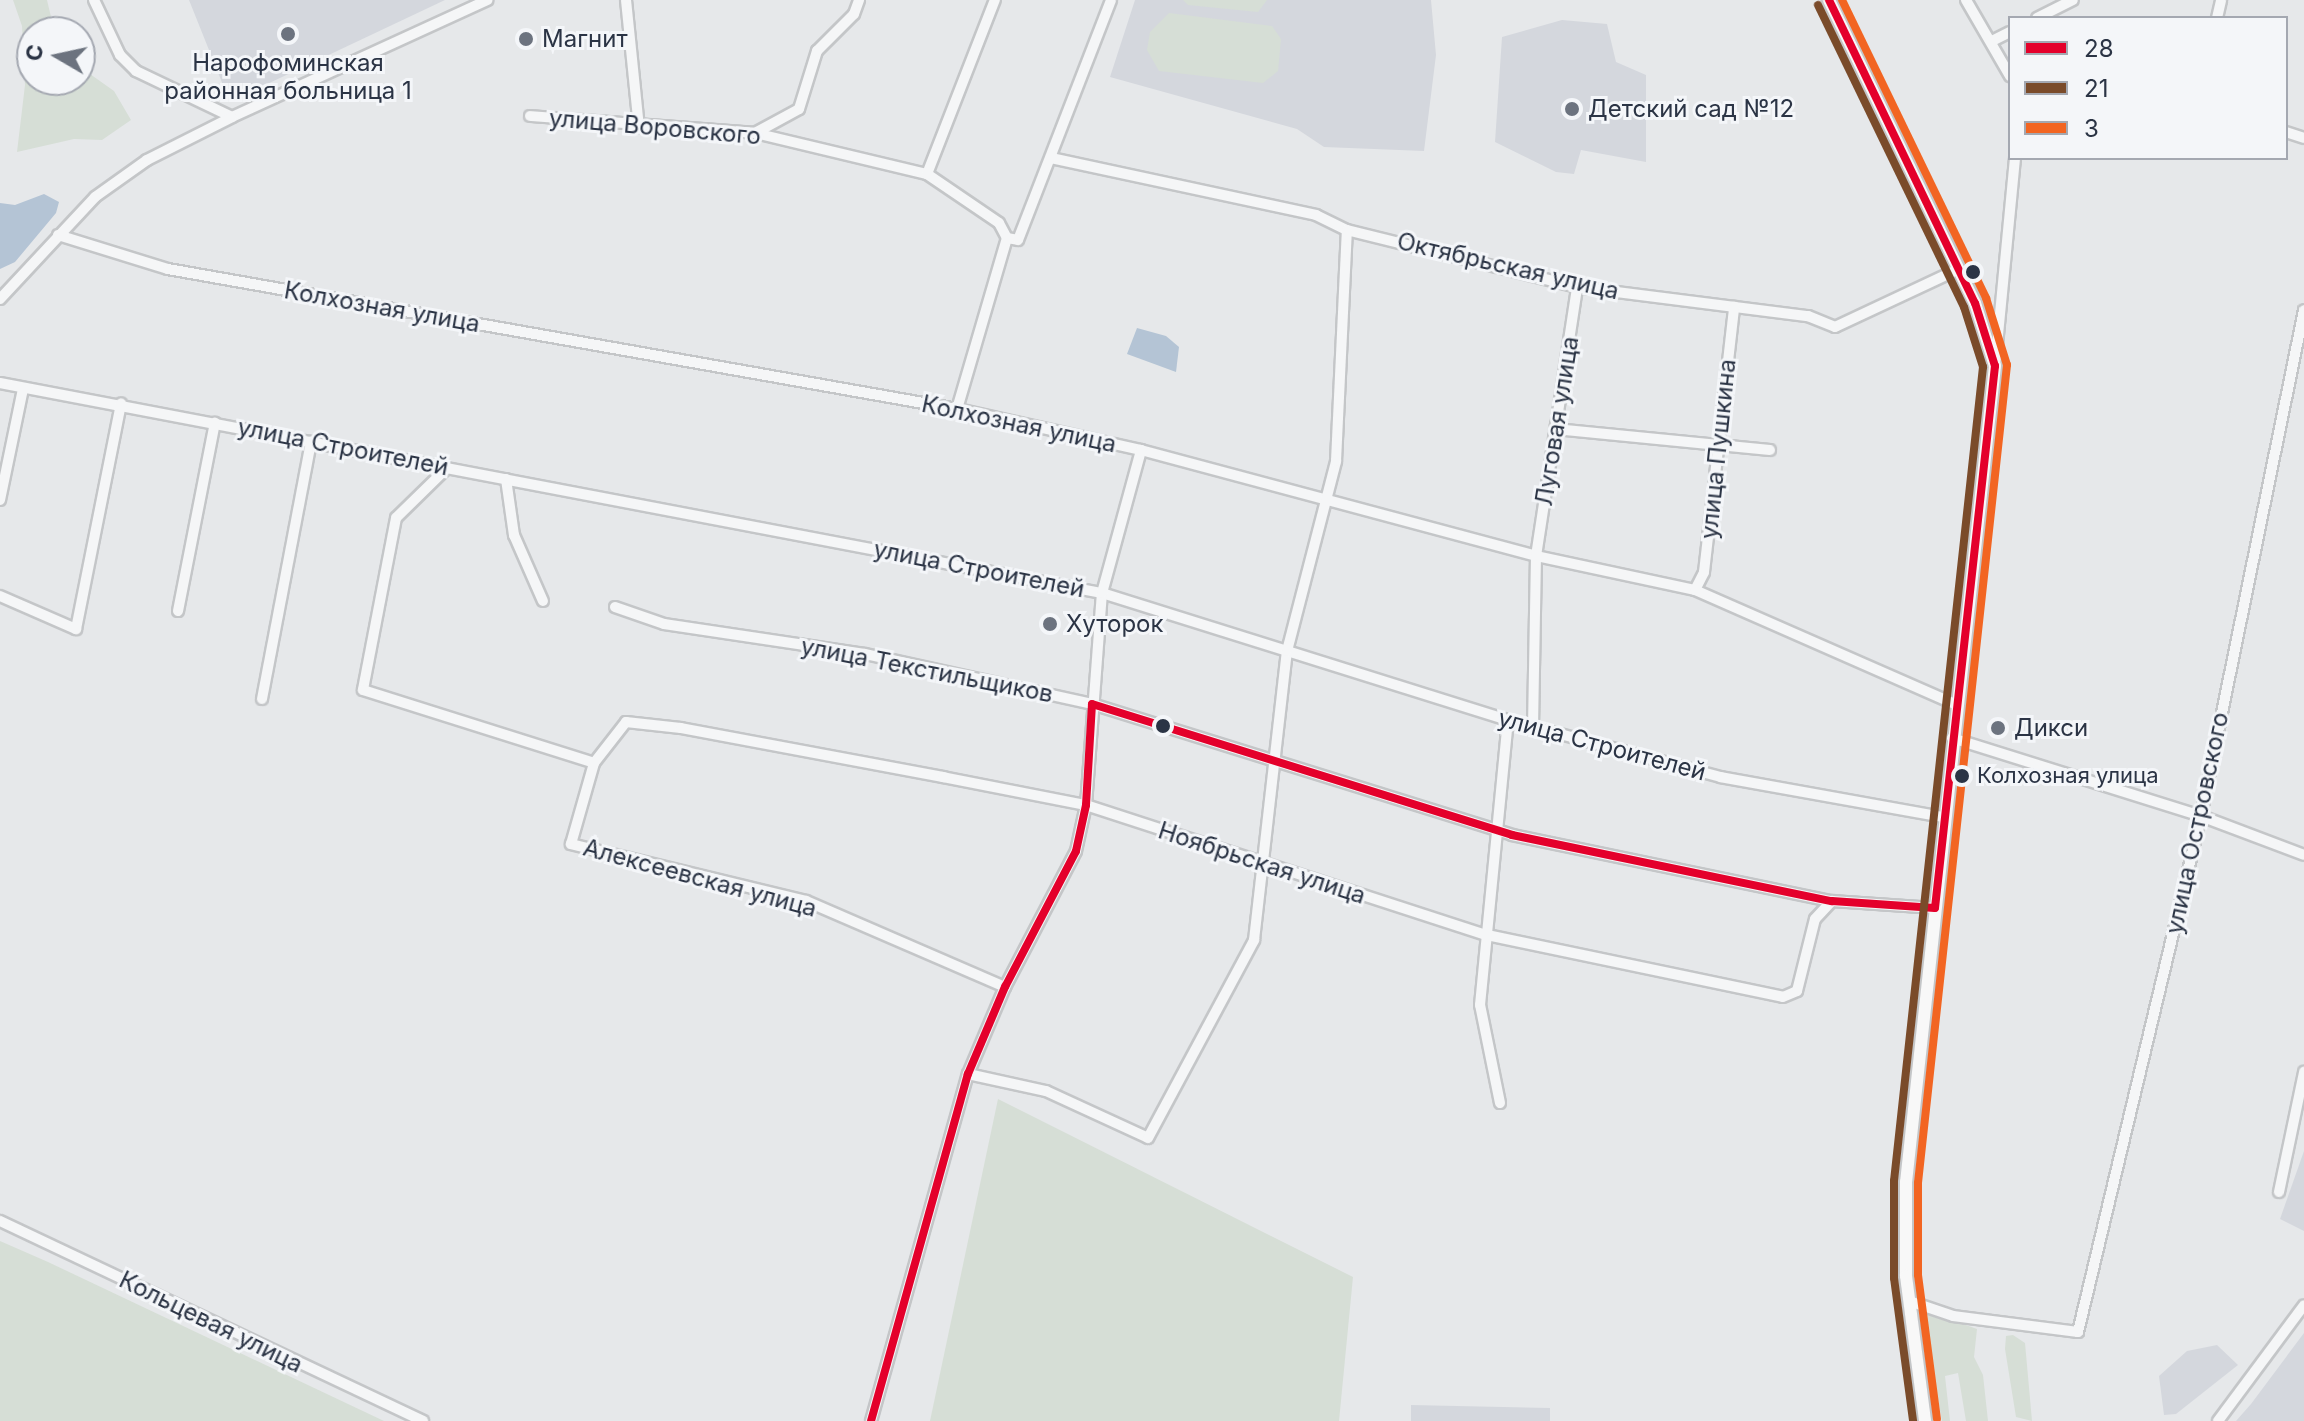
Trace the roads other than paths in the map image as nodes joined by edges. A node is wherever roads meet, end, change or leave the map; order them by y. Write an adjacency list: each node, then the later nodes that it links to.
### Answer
1 (94, 0): 15 (street)
2 (488, 0): 15 (street)
3 (626, 0): 16 (street)
4 (859, 0): 17 (street)
5 (995, 0): 20 (street)
6 (1111, 0): 18 (street)
7 (1829, 0): 24 (main road)
8 (1966, 0): 12 (street)
9 (2073, 0): 10 (street)
10 (2041, 16)
11 (2008, 33): 12 (street)
12 (1992, 41): 13 (street)
13 (2008, 72)
14 (530, 116): 16 (street, улица Воровского)
15 (232, 117): 22 (street)
16 (639, 127): 17 (street, улица Воровского)
17 (755, 133): 20 (street, улица Воровского)
18 (1051, 158): 21 (street, Октябрьская улица); 23 (street)
19 (2015, 160): 29 (street)
20 (927, 174): 23 (street, улица Воровского)
21 (1347, 230): 25 (street, Октябрьская улица); 43 (street)
22 (58, 235): 26 (street); 33 (street, Колхозная улица)
23 (1007, 238): 33 (street)
24 (1959, 269): 27 (street, Октябрьская улица); 29 (main road)
25 (1577, 287): 27 (street, Октябрьская улица); 35 (street, Луговая улица)
26 (0, 299)
27 (1734, 307): 37 (street, улица Пушкина)
28 (2304, 310): 61 (street, улица Островского)
29 (1995, 366): 54 (main road)
30 (0, 383): 31 (street, улица Строителей)
31 (23, 389): 32 (street, улица Строителей); 42 (street)
32 (121, 403): 34 (street, улица Строителей); 47 (street)
33 (957, 409): 38 (street, Колхозная улица)
34 (215, 423): 36 (street, улица Строителей); 50 (street)
35 (1555, 429): 37 (street); 44 (street, Луговая улица)
36 (311, 442): 40 (street, улица Строителей); 52 (street)
37 (1719, 445): 39 (street); 45 (street, улица Пушкина)
38 (1141, 450): 43 (street, Колхозная улица); 46 (street)
39 (1770, 450)
40 (447, 468): 41 (street, улица Строителей); 59 (street)
41 (506, 479): 46 (street, улица Строителей); 48 (street)
42 (0, 500)
43 (1329, 502): 44 (street, Колхозная улица); 51 (street)
44 (1536, 556): 45 (street, Колхозная улица); 56 (street, Луговая улица)
45 (1695, 590): 54 (street, Колхозная улица)
46 (1102, 593): 51 (street, улица Строителей); 53 (street)
47 (0, 596)
48 (543, 601)
49 (615, 607): 53 (street, улица Текстильщиков)
50 (178, 611)
51 (1287, 651): 55 (street, улица Строителей); 58 (street)
52 (262, 699)
53 (1092, 704): 58 (street, улица Текстильщиков); 60 (street)
54 (1955, 704): 57 (main road)
55 (1508, 720): 56 (street, улица Строителей); 63 (street)
56 (1533, 727): 62 (street, улица Строителей)
57 (1952, 738): 61 (street); 62 (main road)
58 (1273, 759): 63 (street, улица Текстильщиков); 65 (street)
59 (594, 763): 60 (street, Ноябрьская улица); 69 (street, Алексеевская улица)
60 (1086, 805): 65 (street, Ноябрьская улица); 69 (street)
61 (2201, 816): 64 (street); 75 (street, улица Островского)
62 (1943, 817): 67 (main road)
63 (1498, 831): 66 (street, улица Текстильщиков); 68 (street)
64 (2304, 855)
65 (1261, 863): 68 (street, Ноябрьская улица); 71 (street)
66 (1832, 901): 67 (street, улица Текстильщиков); 68 (street, Ноябрьская улица)
67 (1935, 908): 75 (main road)
68 (1487, 935): 72 (street)
69 (1005, 987): 71 (street)
70 (2304, 1072): 73 (street)
71 (968, 1074): 78 (street)
72 (1500, 1103)
73 (2279, 1192)
74 (0, 1221): 77 (street, Кольцевая улица)
75 (1909, 1301): 79 (main road)
76 (2304, 1305): 80 (street)
77 (423, 1421)
78 (871, 1421)
79 (1925, 1421)
80 (2218, 1421)

